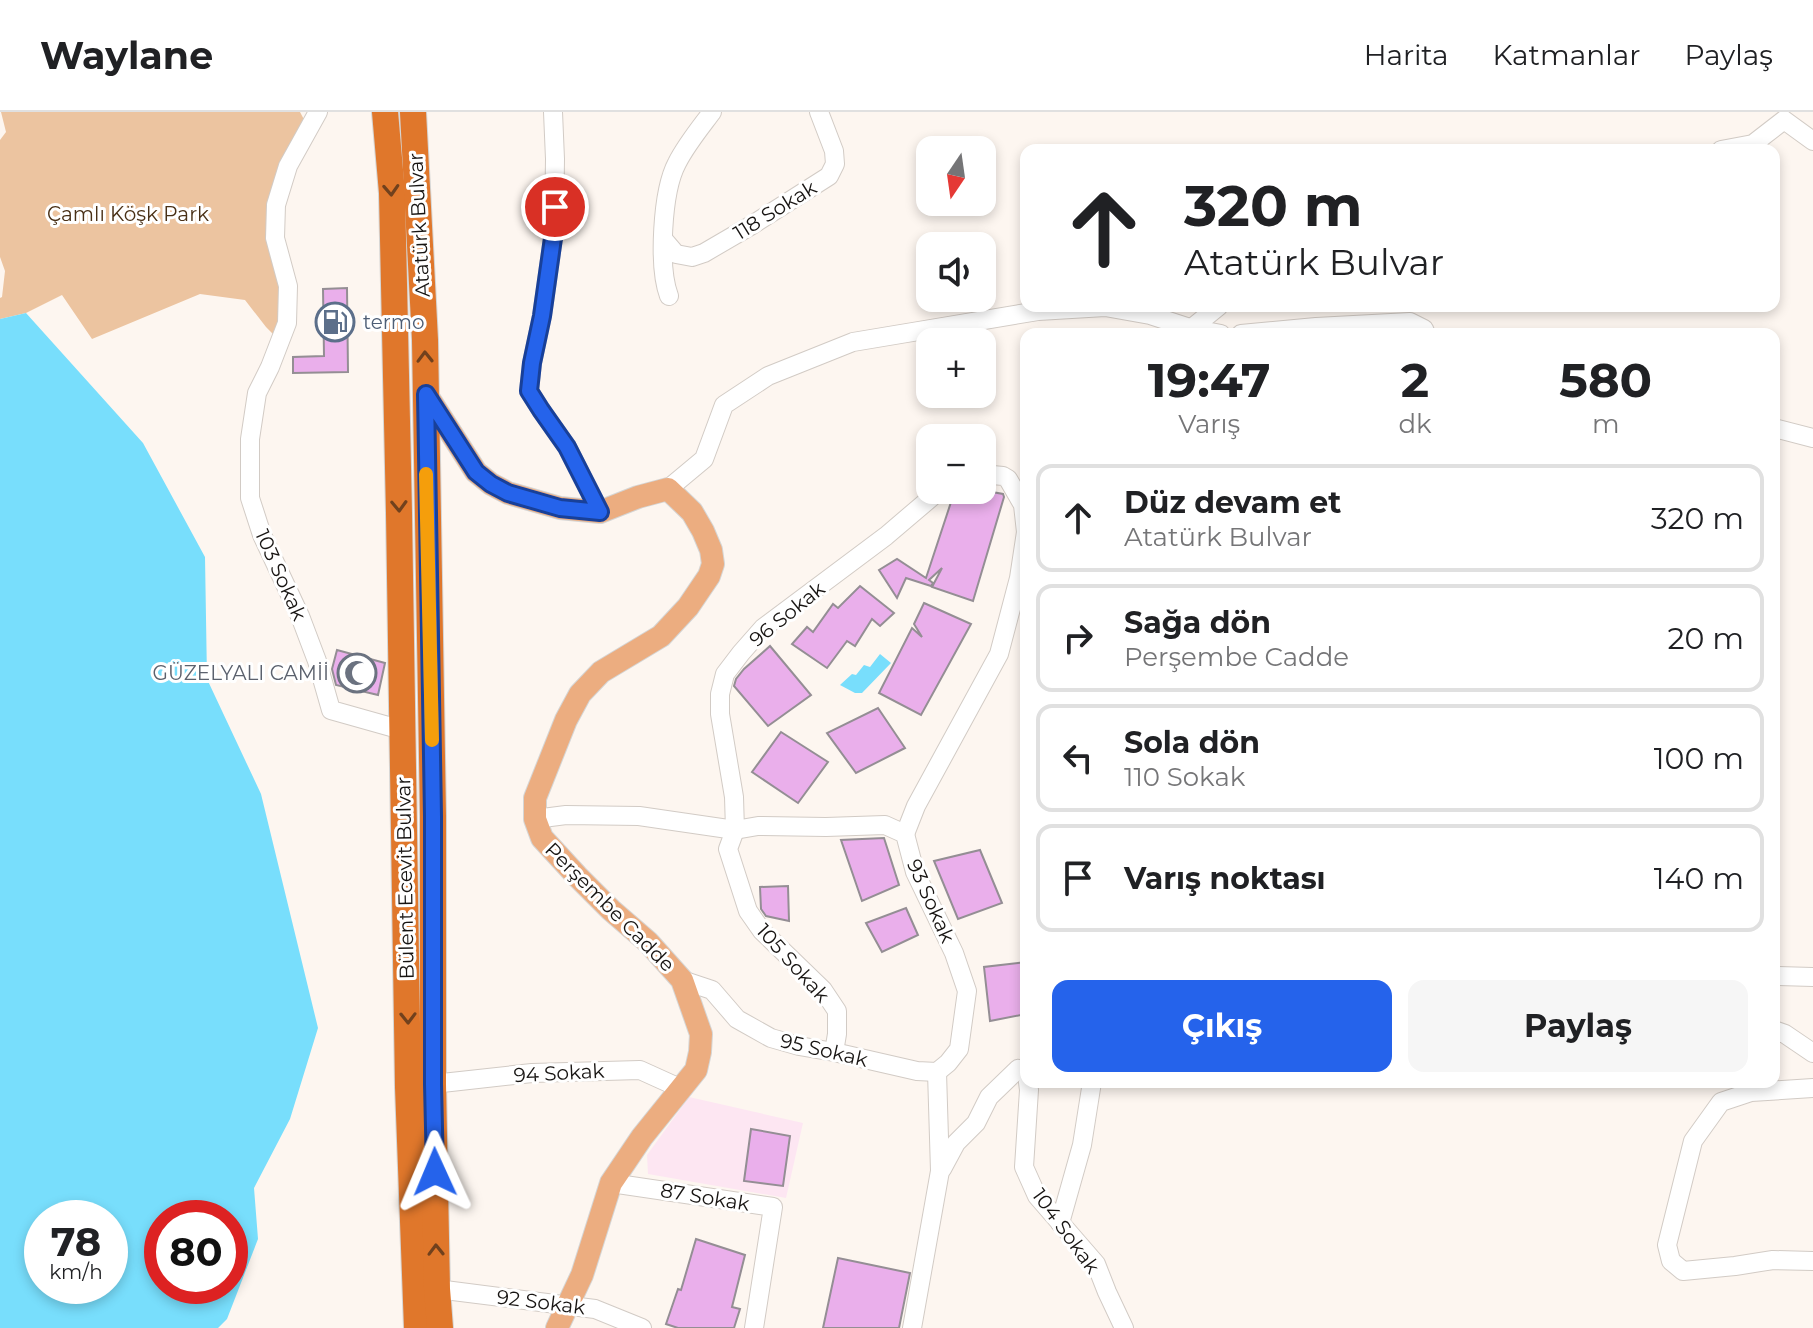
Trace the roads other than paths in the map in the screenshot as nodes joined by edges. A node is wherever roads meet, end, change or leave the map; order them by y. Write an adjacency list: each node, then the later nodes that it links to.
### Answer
1 (318, 112): 31 (street, 103 Sokak)
2 (385, 112): 19 (highway, Atatürk Bulvar, one-way to 19)
3 (413, 112): 18 (highway, Atatürk Bulvar, one-way to 3)
4 (553, 112): 29 (street)
5 (712, 112): 9 (street)
6 (819, 112): 9 (street, 118 Sokak)
7 (1813, 141): 8 (street)
8 (1753, 144)
9 (664, 240): 10 (street)
10 (669, 296)
11 (1032, 312): 26 (street)
12 (1133, 312): 14 (street)
13 (1211, 312): 15 (street)
14 (1180, 328)
15 (1191, 328)
16 (1308, 328): 17 (street)
17 (1422, 328)
18 (426, 394): 21 (highway, Atatürk Bulvar); 29 (main road)
19 (396, 428): 31 (highway, Bülent Ecevit Bulvar, one-way to 31)
20 (1780, 430): 22 (street)
21 (426, 435): 43 (highway, Bülent Ecevit Bulvar)
22 (1813, 438)
23 (996, 475): 25 (street)
24 (1020, 477): 25 (street)
25 (1010, 483): 27 (street)
26 (668, 489): 29 (main road); 32 (main road, Perşembe Cadde)
27 (1020, 500)
28 (924, 504): 33 (street, 96 Sokak)
29 (600, 512)
30 (1020, 571): 34 (street)
31 (402, 730): 51 (highway, Bülent Ecevit Bulvar, one-way to 51)
32 (535, 819): 33 (street, 93 Sokak); 37 (main road, Perşembe Cadde)
33 (735, 830): 34 (street, 93 Sokak); 39 (street, 105 Sokak)
34 (905, 834): 42 (street, 93 Sokak)
35 (1780, 976): 36 (street)
36 (1813, 977)
37 (682, 980): 39 (street, 95 Sokak); 47 (main road, Perşembe Cadde)
38 (1780, 1032): 40 (street)
39 (834, 1052): 42 (street, 95 Sokak)
40 (1813, 1053)
41 (1020, 1070): 48 (street)
42 (937, 1072): 48 (street)
43 (433, 1084): 47 (street, 94 Sokak); 53 (highway, Bülent Ecevit Bulvar, one-way to 43)
44 (1029, 1088): 50 (street, 104 Sokak)
45 (1091, 1088): 50 (street)
46 (1813, 1088): 52 (street)
47 (682, 1089): 49 (main road, Perşembe Cadde)
48 (940, 1171): 61 (street)
49 (611, 1183): 54 (main road, Perşembe Cadde); 60 (street, 87 Sokak)
50 (1060, 1223): 62 (street, 104 Sokak)
51 (415, 1248): 55 (street); 56 (highway, Bülent Ecevit Bulvar)
52 (1813, 1261)
53 (437, 1289): 54 (street, 92 Sokak); 57 (highway, Bülent Ecevit Bulvar)
54 (566, 1306): 58 (main road, Perşembe Cadde); 59 (street, 92 Sokak)
55 (404, 1328)
56 (417, 1328)
57 (440, 1328)
58 (557, 1328)
59 (642, 1328)
60 (754, 1328)
61 (912, 1328)
62 (1124, 1328)

